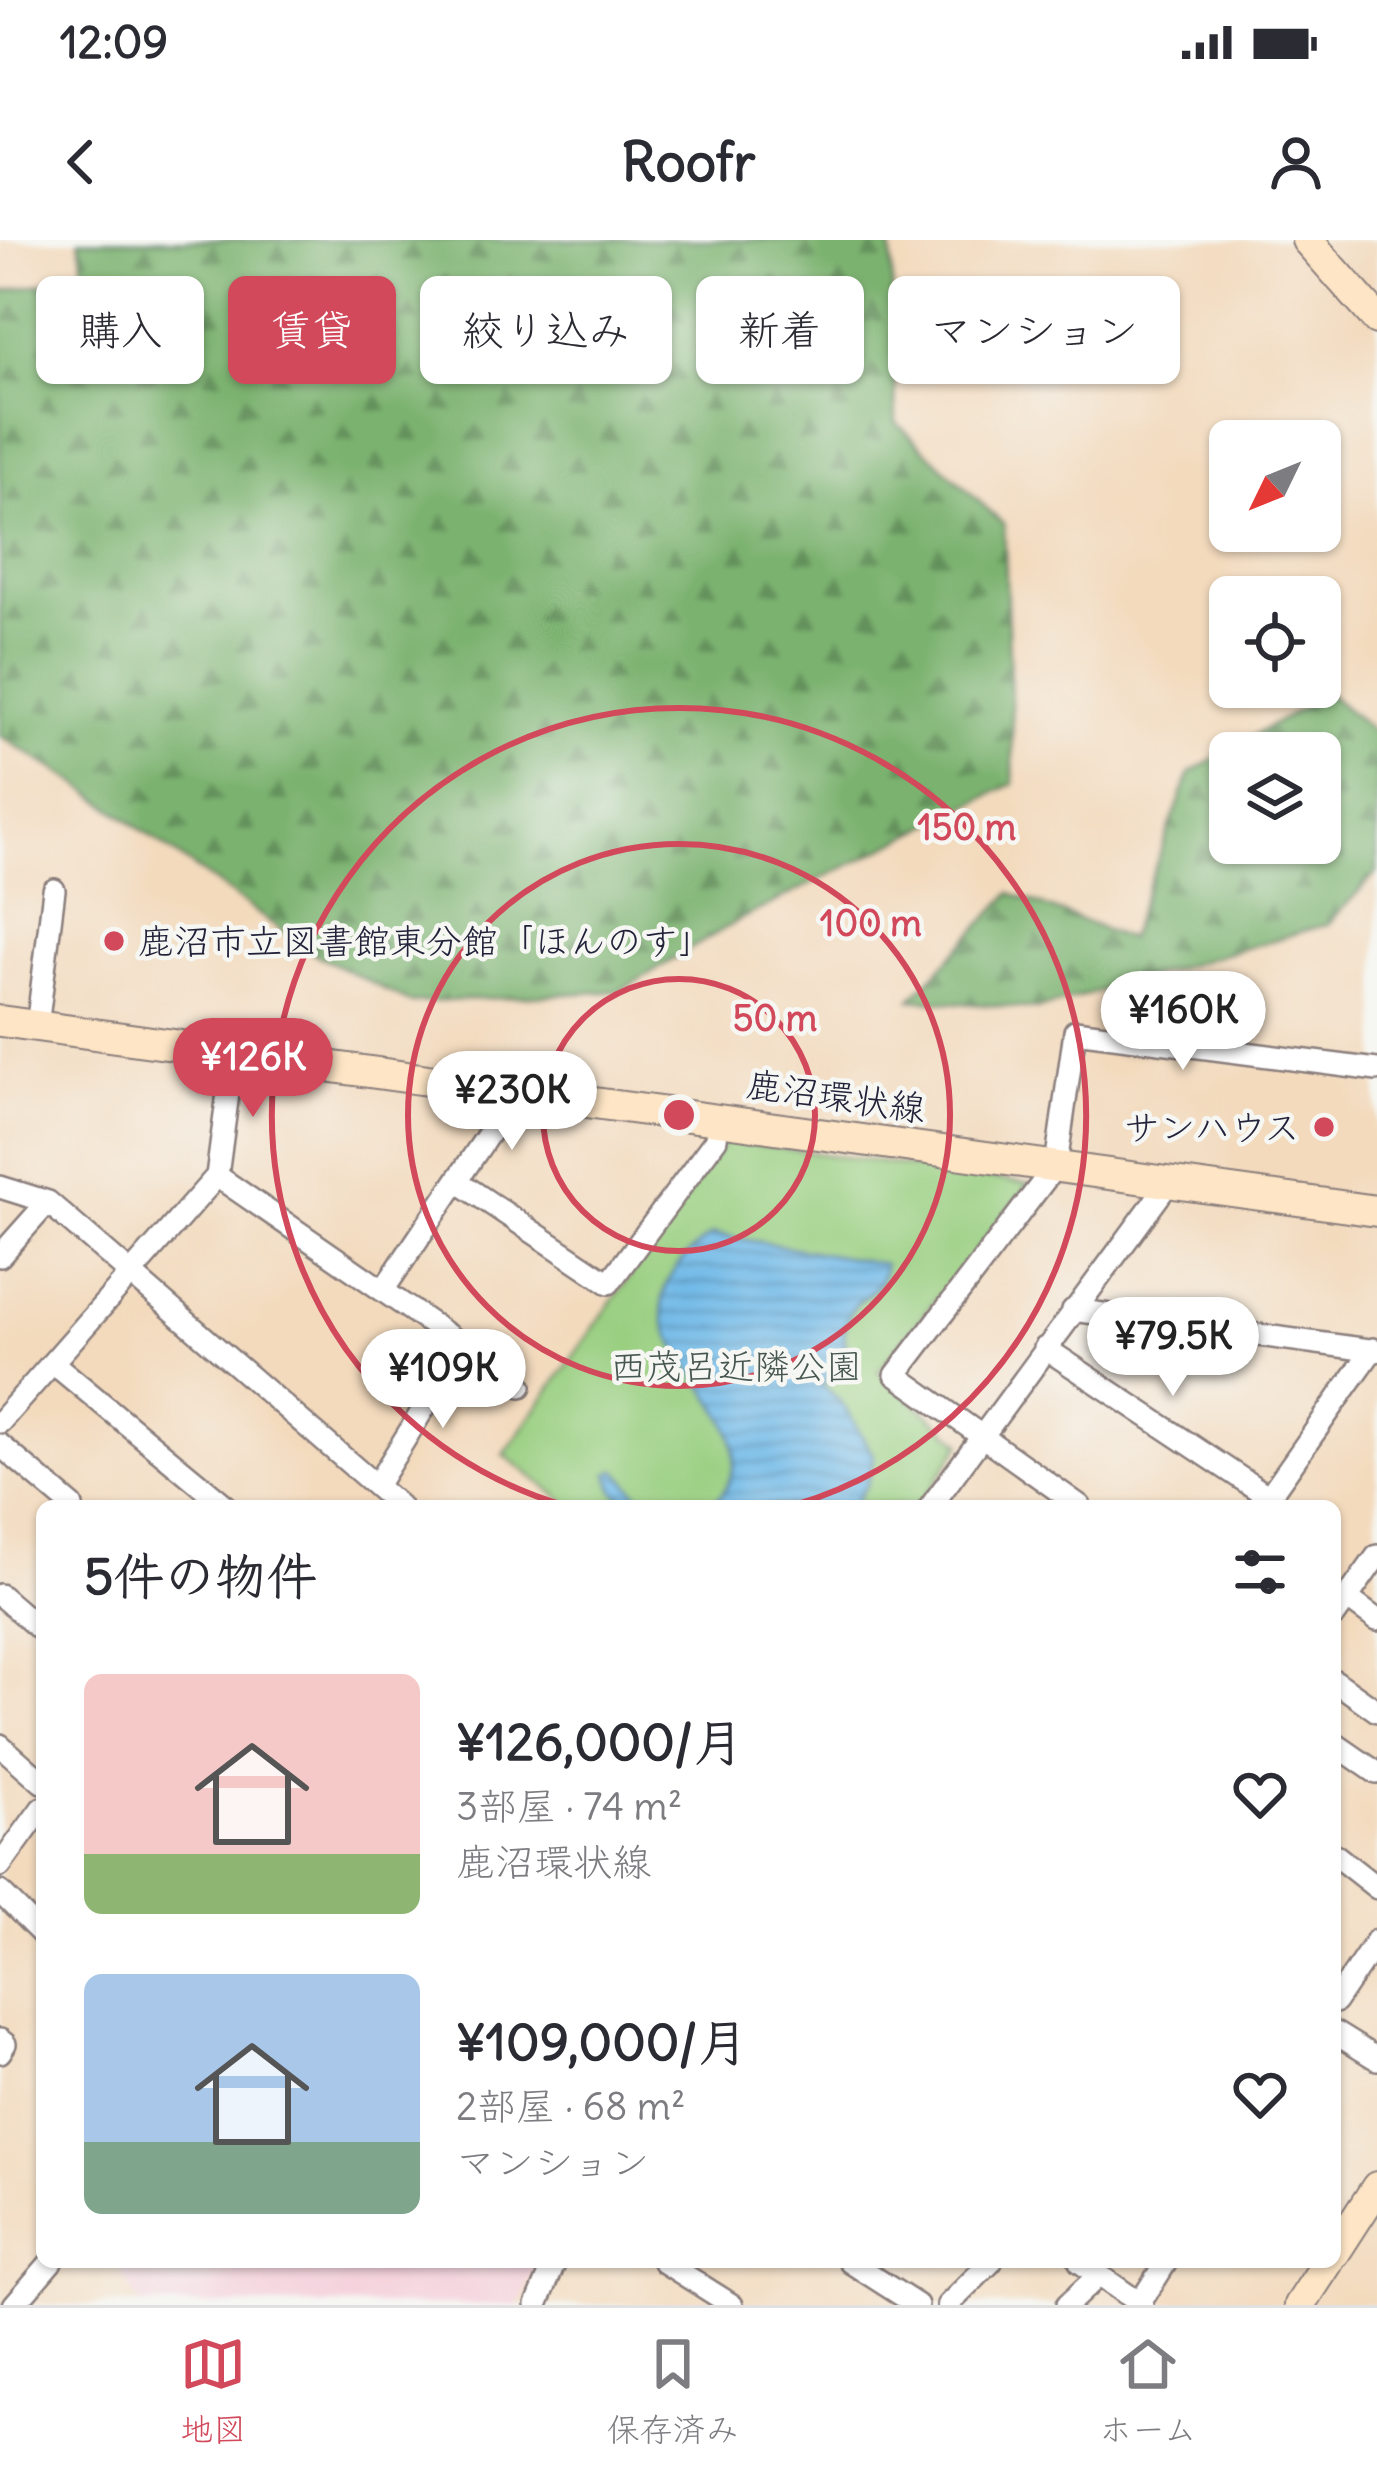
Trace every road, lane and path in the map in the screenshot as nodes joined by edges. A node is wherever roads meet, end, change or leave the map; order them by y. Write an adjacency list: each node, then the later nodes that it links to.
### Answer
1 (1306, 240): 2 (main road)
2 (1377, 320)
3 (54, 890): 5 (street)
4 (0, 1022): 5 (main road, 鹿沼環状線)
5 (38, 1027): 6 (main road, 鹿沼環状線)
6 (233, 1055): 8 (main road, 鹿沼環状線); 11 (street)
7 (1377, 1070): 10 (street)
8 (516, 1093): 9 (main road, 鹿沼環状線); 13 (street)
9 (718, 1119): 10 (main road, 鹿沼環状線); 13 (street)
10 (1056, 1165): 12 (main road, 鹿沼環状線); 27 (street)
11 (217, 1176): 18 (street); 19 (street)
12 (1170, 1181): 16 (main road, 鹿沼環状線); 20 (street)
13 (460, 1183): 19 (street)
14 (0, 1187): 15 (street)
15 (48, 1202): 17 (street); 18 (street)
16 (1377, 1210)
17 (0, 1256)
18 (134, 1271): 24 (street); 29 (street)
19 (384, 1288): 21 (street)
20 (1073, 1310): 22 (street); 23 (street)
21 (462, 1346): 25 (street); 29 (street)
22 (1045, 1348): 27 (street); 35 (street)
23 (1375, 1350): 36 (street)
24 (53, 1363): 26 (street); 31 (street)
25 (521, 1386)
26 (0, 1422)
27 (978, 1436): 33 (street); 34 (street)
28 (0, 1445): 30 (street)
29 (376, 1486): 32 (street)
30 (65, 1500)
31 (219, 1500)
32 (392, 1500)
33 (936, 1500)
34 (1067, 1500)
35 (1263, 1500)
36 (1267, 1500)
37 (1377, 1556): 39 (street)
38 (0, 1594): 41 (street)
39 (1341, 1607): 40 (street)
40 (1377, 1621)
41 (36, 1626)
42 (1341, 1685): 43 (street)
43 (1377, 1711)
44 (0, 1745): 47 (street)
45 (1341, 1748): 46 (street)
46 (1377, 1772)
47 (36, 1777)
48 (36, 1816): 50 (street)
49 (1341, 1861): 51 (street)
50 (0, 1867)
51 (1377, 1888)
52 (0, 1892): 53 (street)
53 (36, 1928)
54 (1377, 1940): 55 (street)
55 (1341, 1993)
56 (1341, 2037): 59 (street)
57 (0, 2040): 58 (street)
58 (0, 2052)
59 (1377, 2059)
60 (1377, 2187): 61 (main road)
61 (1341, 2243)
62 (46, 2268): 72 (street)
63 (552, 2268): 73 (street)
64 (673, 2268): 74 (street)
65 (859, 2268): 75 (street)
66 (985, 2268): 76 (street)
67 (1089, 2268): 70 (street)
68 (1162, 2268): 71 (street)
69 (1324, 2268): 78 (main road)
70 (1100, 2276): 71 (street); 77 (street)
71 (1141, 2304)
72 (14, 2305)
73 (537, 2305)
74 (732, 2305)
75 (916, 2305)
76 (948, 2305)
77 (1067, 2305)
78 (1300, 2305)

